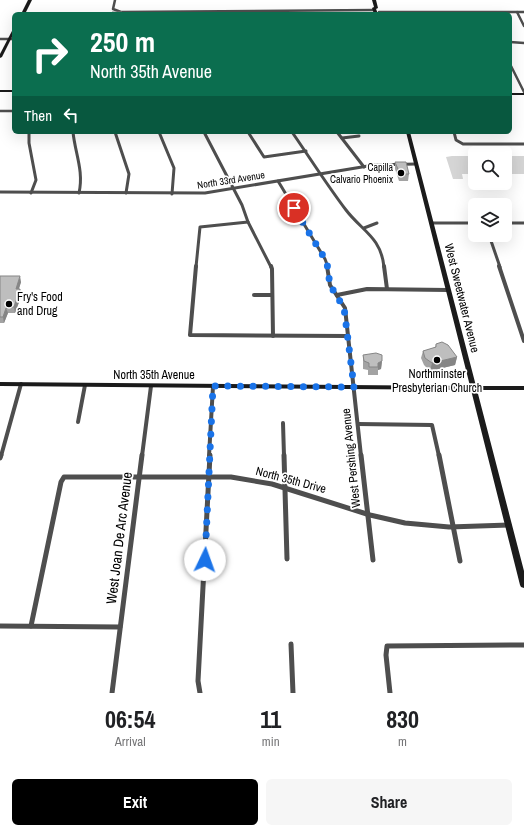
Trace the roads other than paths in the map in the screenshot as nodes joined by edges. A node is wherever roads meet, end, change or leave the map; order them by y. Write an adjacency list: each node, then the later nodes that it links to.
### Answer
1 (30, 0): 4 (street)
2 (115, 0): 5 (street)
3 (374, 0): 8 (street)
4 (24, 12)
5 (199, 12)
6 (313, 12): 7 (street)
7 (370, 12)
8 (377, 12)
9 (512, 12): 10 (street)
10 (517, 12): 11 (street); 12 (street)
11 (524, 12)
12 (524, 26)
13 (12, 34): 15 (street)
14 (0, 40): 15 (street)
15 (9, 40): 18 (street)
16 (512, 42): 17 (street)
17 (524, 43)
18 (0, 57)
19 (512, 68): 22 (street)
20 (0, 91): 21 (street)
21 (12, 91)
22 (524, 93): 23 (street)
23 (512, 94)
24 (0, 111): 25 (street)
25 (12, 111)
26 (29, 134): 46 (street)
27 (73, 134): 47 (street)
28 (116, 134): 48 (street)
29 (160, 134): 49 (street)
30 (205, 134): 44 (street)
31 (249, 134): 39 (street)
32 (293, 134): 39 (street)
33 (339, 134): 37 (street)
34 (408, 134): 40 (street, West Sweetwater Avenue)
35 (454, 134): 38 (street)
36 (359, 136): 37 (street)
37 (342, 138): 41 (street)
38 (524, 144)
39 (306, 151): 42 (street)
40 (416, 164): 41 (street, North 33rd Avenue); 52 (street, West Sweetwater Avenue)
41 (364, 167): 42 (street, North 33rd Avenue)
42 (321, 174): 43 (street, North 33rd Avenue); 56 (street)
43 (278, 181): 44 (street, North 33rd Avenue); 62 (street, West Pershing Avenue)
44 (233, 188): 49 (street, North 33rd Avenue); 50 (street)
45 (0, 192): 46 (street, North 33rd Avenue)
46 (31, 193): 47 (street, North 33rd Avenue)
47 (79, 193): 48 (street, North 33rd Avenue)
48 (126, 193): 49 (street, North 33rd Avenue)
49 (172, 194)
50 (248, 222): 61 (street); 63 (street)
51 (377, 223): 56 (street)
52 (431, 223): 53 (street); 59 (street, West Sweetwater Avenue)
53 (468, 223)
54 (512, 223): 55 (street)
55 (524, 223)
56 (364, 228): 58 (street)
57 (491, 242): 65 (street)
58 (387, 289): 59 (street); 62 (street)
59 (448, 290): 72 (street, West Sweetwater Avenue)
60 (254, 295): 61 (street)
61 (272, 295): 63 (street)
62 (337, 295): 64 (street, West Pershing Avenue)
63 (273, 336): 64 (street)
64 (348, 336): 71 (street, West Pershing Avenue)
65 (524, 341)
66 (0, 384): 67 (street, North 35th Avenue)
67 (21, 384): 68 (street, North 35th Avenue); 77 (street)
68 (85, 385): 69 (street, North 35th Avenue); 74 (street)
69 (151, 386): 70 (street, North 35th Avenue); 79 (street, West Joan De Arc Avenue)
70 (213, 386): 71 (street, North 35th Avenue); 78 (street)
71 (354, 387): 72 (street, North 35th Avenue); 76 (street, West Pershing Avenue)
72 (473, 388): 73 (street, North 35th Avenue); 82 (street, West Sweetwater Avenue)
73 (524, 388)
74 (78, 422)
75 (283, 423): 80 (street)
76 (358, 424): 81 (street, West Pershing Avenue); 83 (street)
77 (0, 458)
78 (209, 476): 79 (street, North 35th Drive); 80 (street, North 35th Drive); 94 (street)
79 (139, 477): 89 (street, North 35th Drive); 90 (street, West Joan De Arc Avenue)
80 (285, 488): 81 (street, North 35th Drive); 84 (street)
81 (368, 513): 83 (street, North 35th Drive); 85 (street, West Pershing Avenue)
82 (508, 525): 83 (street, North 35th Drive); 87 (street, West Sweetwater Avenue)
83 (453, 526): 86 (street)
84 (287, 559)
85 (373, 560)
86 (460, 561)
87 (524, 585)
88 (0, 626): 89 (street)
89 (31, 626): 90 (street)
90 (120, 627): 93 (street, West Joan De Arc Avenue)
91 (291, 644): 95 (street)
92 (524, 645): 96 (street)
93 (112, 693)
94 (199, 693)
95 (293, 693)
96 (390, 693)

